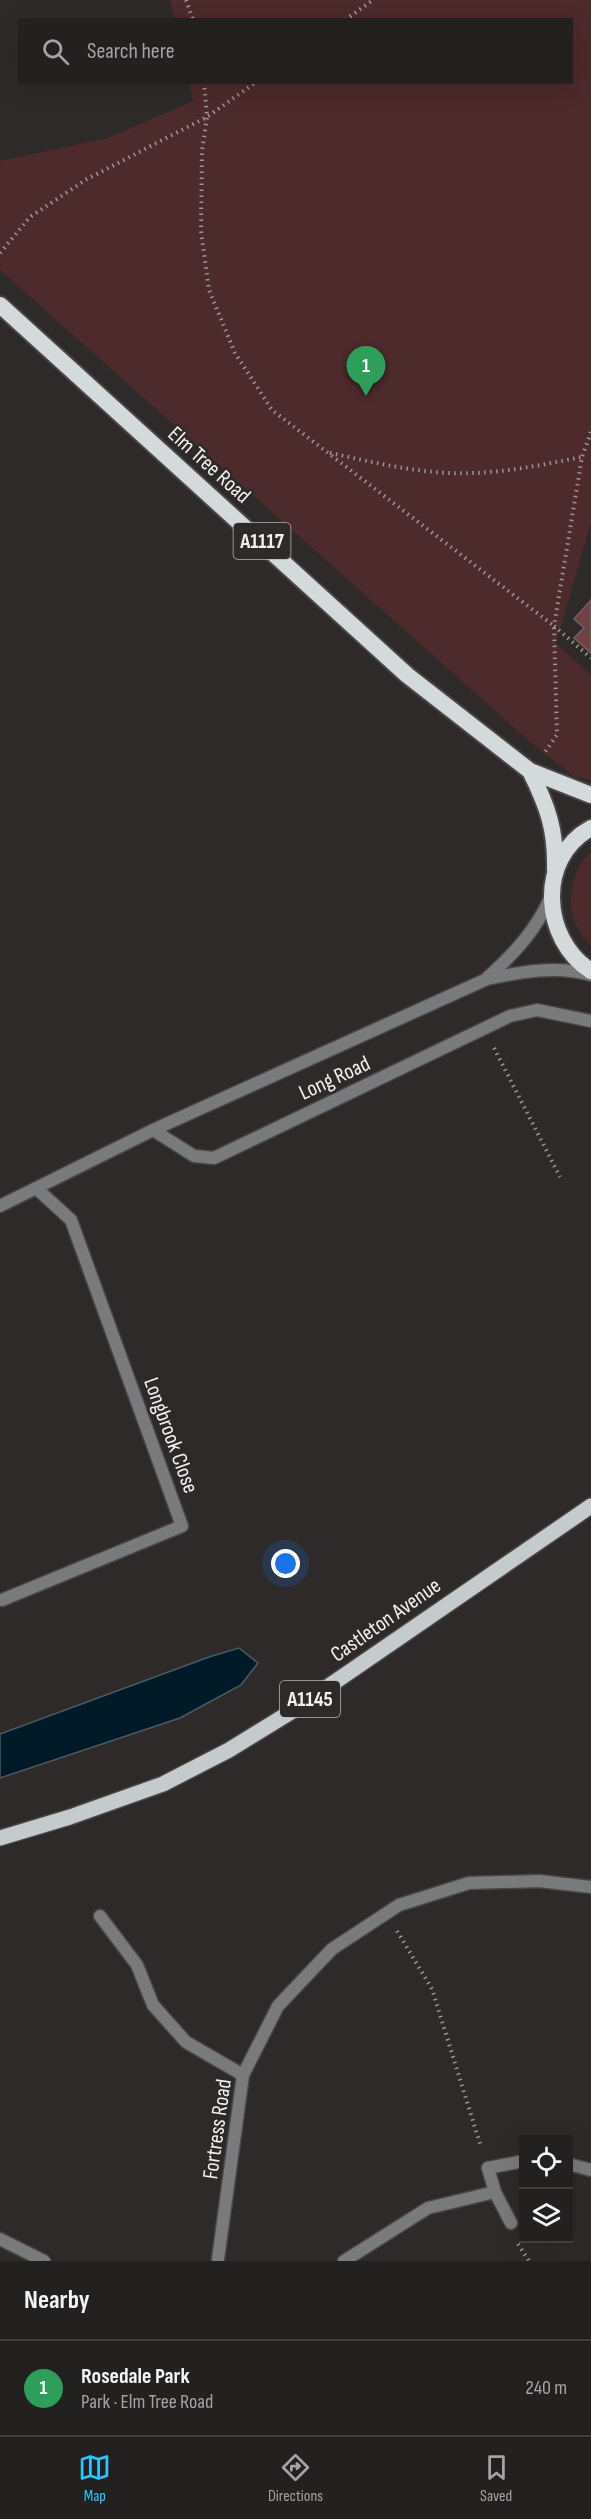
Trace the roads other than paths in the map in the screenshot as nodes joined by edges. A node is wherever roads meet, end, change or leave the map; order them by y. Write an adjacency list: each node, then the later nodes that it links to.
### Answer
1 (0, 305): 2 (highway, Elm Tree Road / A1117)
2 (530, 771): 3 (highway, Elm Tree Road / A1117); 5 (highway, Elm Tree Road / A1117)
3 (591, 795)
4 (591, 828): 5 (highway)
5 (554, 876): 6 (highway)
6 (551, 896): 7 (highway); 8 (street, Long Road)
7 (591, 973): 8 (street, Long Road)
8 (487, 979): 10 (street, Long Road)
9 (591, 1021): 10 (street, Long Road)
10 (153, 1130): 11 (street, Long Road)
11 (36, 1188): 12 (street, Long Road); 14 (street, Longbrook Close)
12 (0, 1206)
13 (591, 1506): 15 (main road, Castleton Avenue / A1145)
14 (2, 1599)
15 (0, 1838)
16 (591, 1887): 18 (street, Fortress Road)
17 (100, 1916): 18 (street)
18 (243, 2075): 25 (street, Fortress Road)
19 (519, 2163): 22 (street)
20 (573, 2165): 21 (street)
21 (591, 2170)
22 (495, 2192): 23 (street); 27 (street)
23 (511, 2223)
24 (0, 2239): 26 (street)
25 (218, 2260)
26 (44, 2261)
27 (344, 2261)

